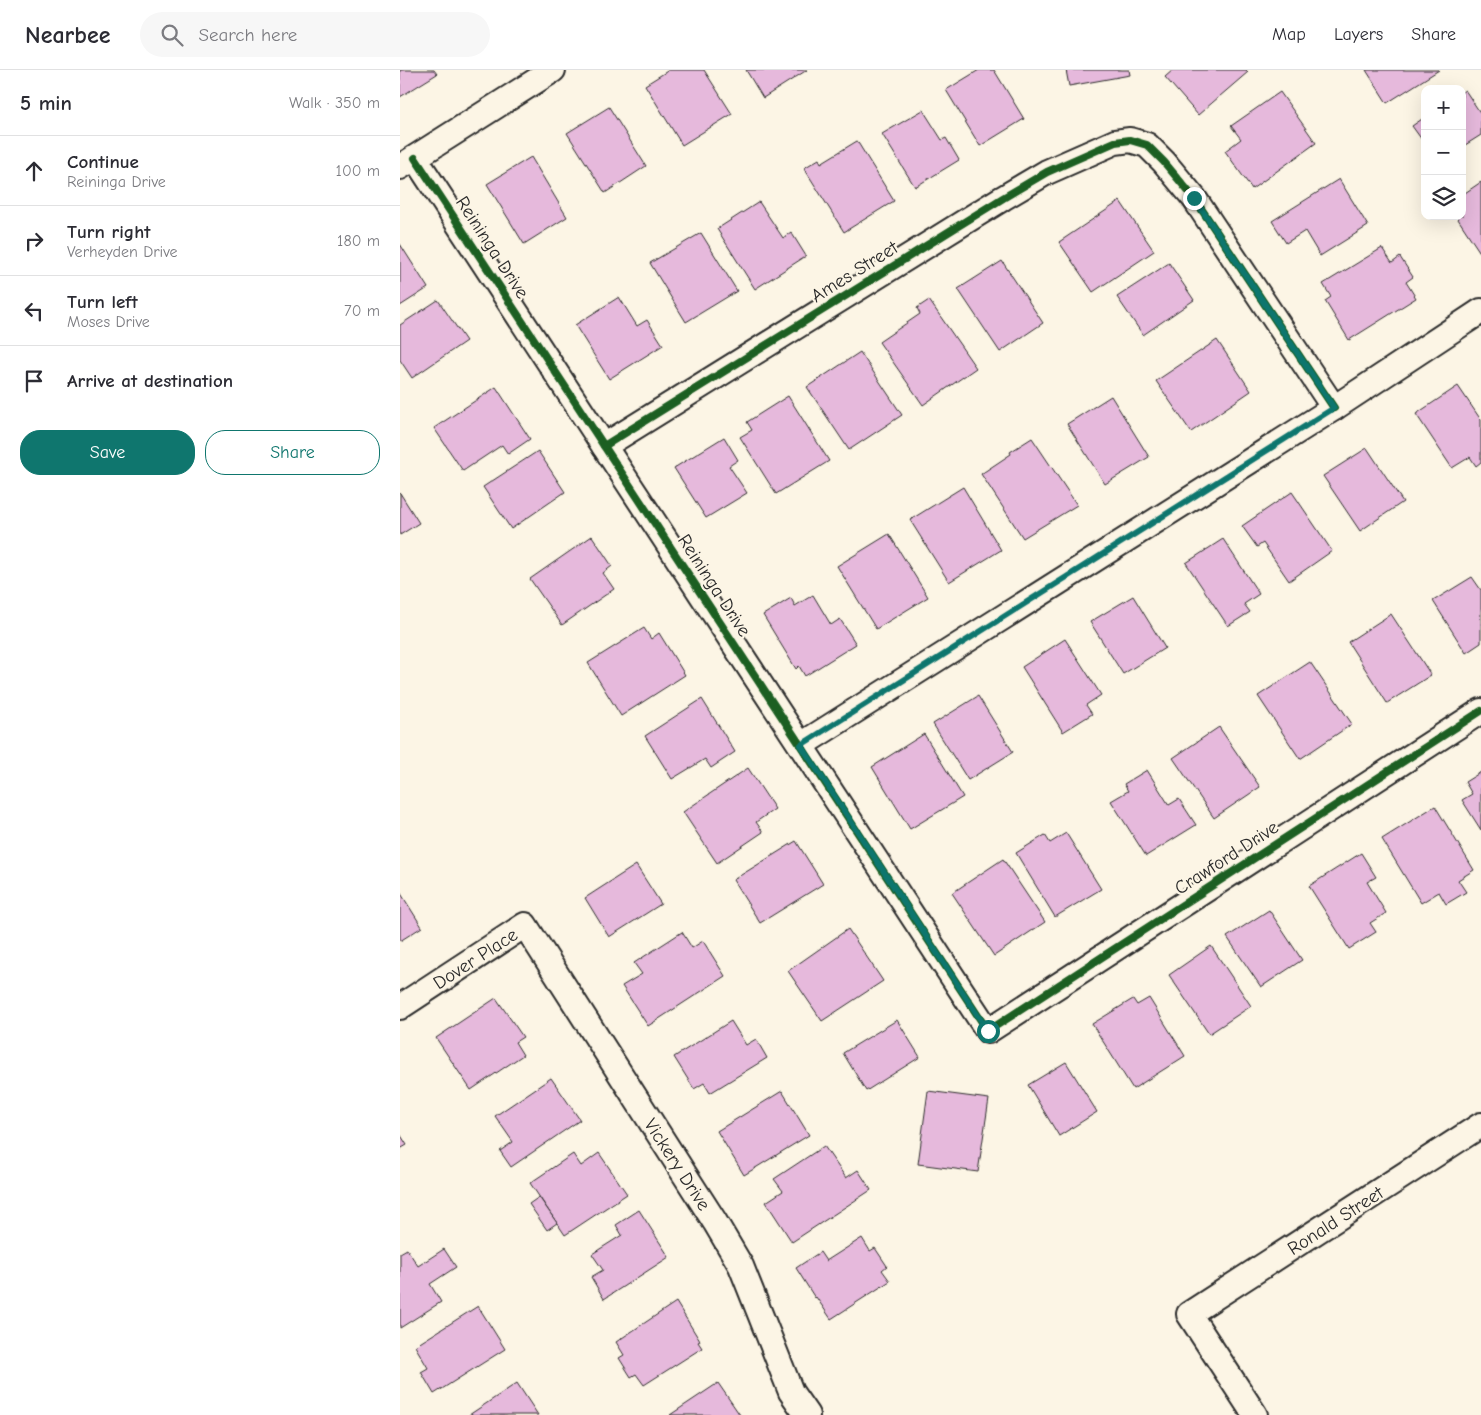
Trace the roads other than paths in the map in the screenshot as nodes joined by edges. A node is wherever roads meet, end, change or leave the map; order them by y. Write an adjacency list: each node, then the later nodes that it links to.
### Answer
1 (553, 70): 2 (street)
2 (407, 162): 5 (street, Reininga Drive)
3 (1481, 311): 4 (street)
4 (1334, 408): 5 (street, Ames Street); 7 (street)
5 (604, 446): 7 (street, Reininga Drive)
6 (1481, 711): 10 (street, Crawford Drive)
7 (801, 745): 10 (street, Reininga Drive)
8 (525, 925): 9 (street, Dover Place); 12 (street, Vickery Drive)
9 (400, 1007)
10 (988, 1031)
11 (1481, 1125): 13 (street, Ronald Street)
12 (807, 1415)
13 (1256, 1415)

